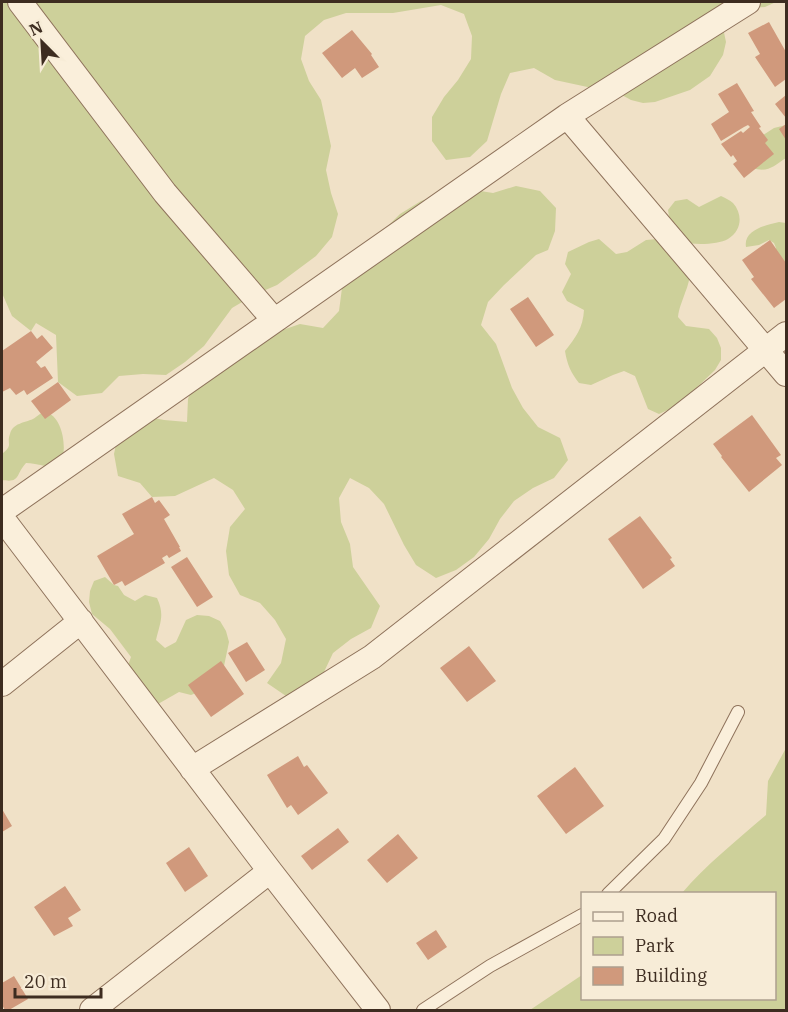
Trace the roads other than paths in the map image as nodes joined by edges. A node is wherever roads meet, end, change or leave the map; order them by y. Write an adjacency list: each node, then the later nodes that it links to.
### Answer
1 (20, 2): 4 (street)
2 (748, 2): 3 (street)
3 (567, 116): 4 (street); 6 (street)
4 (274, 320): 8 (street)
5 (786, 334): 6 (street)
6 (766, 349): 7 (street); 13 (street)
7 (786, 374)
8 (2, 511)
9 (2, 518): 10 (street)
10 (81, 621): 11 (street); 13 (street)
11 (2, 684)
12 (738, 712): 15 (lane)
13 (192, 769): 14 (street)
14 (270, 871): 17 (street); 18 (street)
15 (610, 892)
16 (581, 916): 19 (lane)
17 (92, 1011)
18 (378, 1011)
19 (423, 1011)

